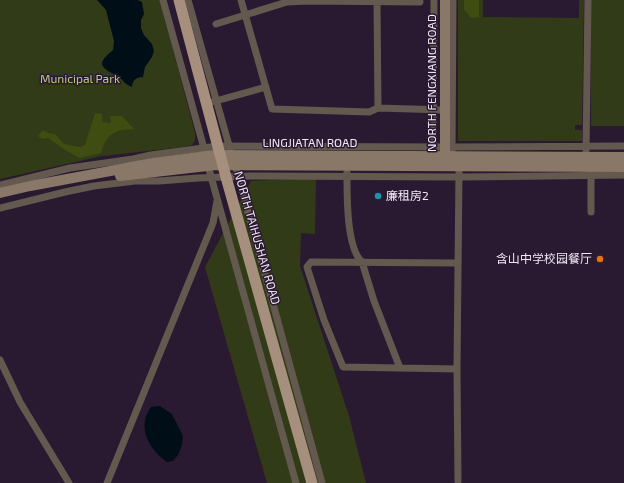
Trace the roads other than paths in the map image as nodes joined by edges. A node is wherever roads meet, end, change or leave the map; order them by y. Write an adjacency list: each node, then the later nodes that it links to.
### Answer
1 (163, 0): 22 (street)
2 (172, 0): 22 (main road, NORTH TAIHUSHAN ROAD)
3 (179, 0): 16 (main road, NORTH TAIHUSHAN ROAD)
4 (188, 0): 16 (street)
5 (241, 0): 13 (street)
6 (307, 0): 11 (street); 13 (street)
7 (434, 0): 18 (street)
8 (445, 0): 19 (main road, NORTH FENGXIANG ROAD)
9 (453, 0): 25 (street)
10 (588, 0): 26 (street)
11 (378, 1): 12 (street); 17 (street)
12 (420, 2)
13 (246, 15): 14 (street); 15 (street)
14 (216, 24)
15 (266, 87): 16 (street); 17 (street)
16 (212, 102): 21 (street); 22 (main road, NORTH TAIHUSHAN ROAD)
17 (378, 108): 18 (street)
18 (433, 110): 19 (street); 23 (street)
19 (445, 110): 25 (main road, NORTH FENGXIANG ROAD)
20 (624, 146): 26 (street)
21 (232, 155): 22 (main road, LINGJIATAN ROAD); 22 (street); 23 (main road, LINGJIATAN ROAD); 27 (main road, LINGJIATAN ROAD); 29 (street)
22 (213, 156): 32 (main road, NORTH TAIHUSHAN ROAD); 35 (street); 36 (main road, LINGJIATAN ROAD); 38 (main road, LINGJIATAN ROAD)
23 (433, 156): 25 (main road, LINGJIATAN ROAD); 27 (main road, LINGJIATAN ROAD); 33 (street)
24 (624, 157): 26 (main road, LINGJIATAN ROAD)
25 (450, 158): 26 (main road, LINGJIATAN ROAD); 26 (street); 34 (street)
26 (587, 161): 28 (main road, LINGJIATAN ROAD); 31 (street); 34 (street); 40 (street)
27 (347, 165): 30 (street)
28 (624, 167)
29 (238, 176): 30 (street); 32 (street); 52 (street)
30 (347, 176): 33 (street); 41 (street)
31 (624, 176)
32 (219, 177): 37 (street); 39 (street); 50 (main road, NORTH TAIHUSHAN ROAD); 51 (main road, NORTH TAIHUSHAN ROAD)
33 (433, 177): 34 (street)
34 (456, 177): 42 (street)
35 (0, 185)
36 (0, 193)
37 (218, 199): 48 (street); 49 (street)
38 (0, 200)
39 (0, 208)
40 (591, 212)
41 (362, 262): 42 (street); 44 (street); 44 (street)
42 (458, 262): 45 (street)
43 (0, 360): 47 (street)
44 (400, 368): 45 (street)
45 (457, 369): 46 (street)
46 (458, 481)
47 (69, 483)
48 (107, 483)
49 (296, 483)
50 (305, 483)
51 (312, 483)
52 (322, 483)

